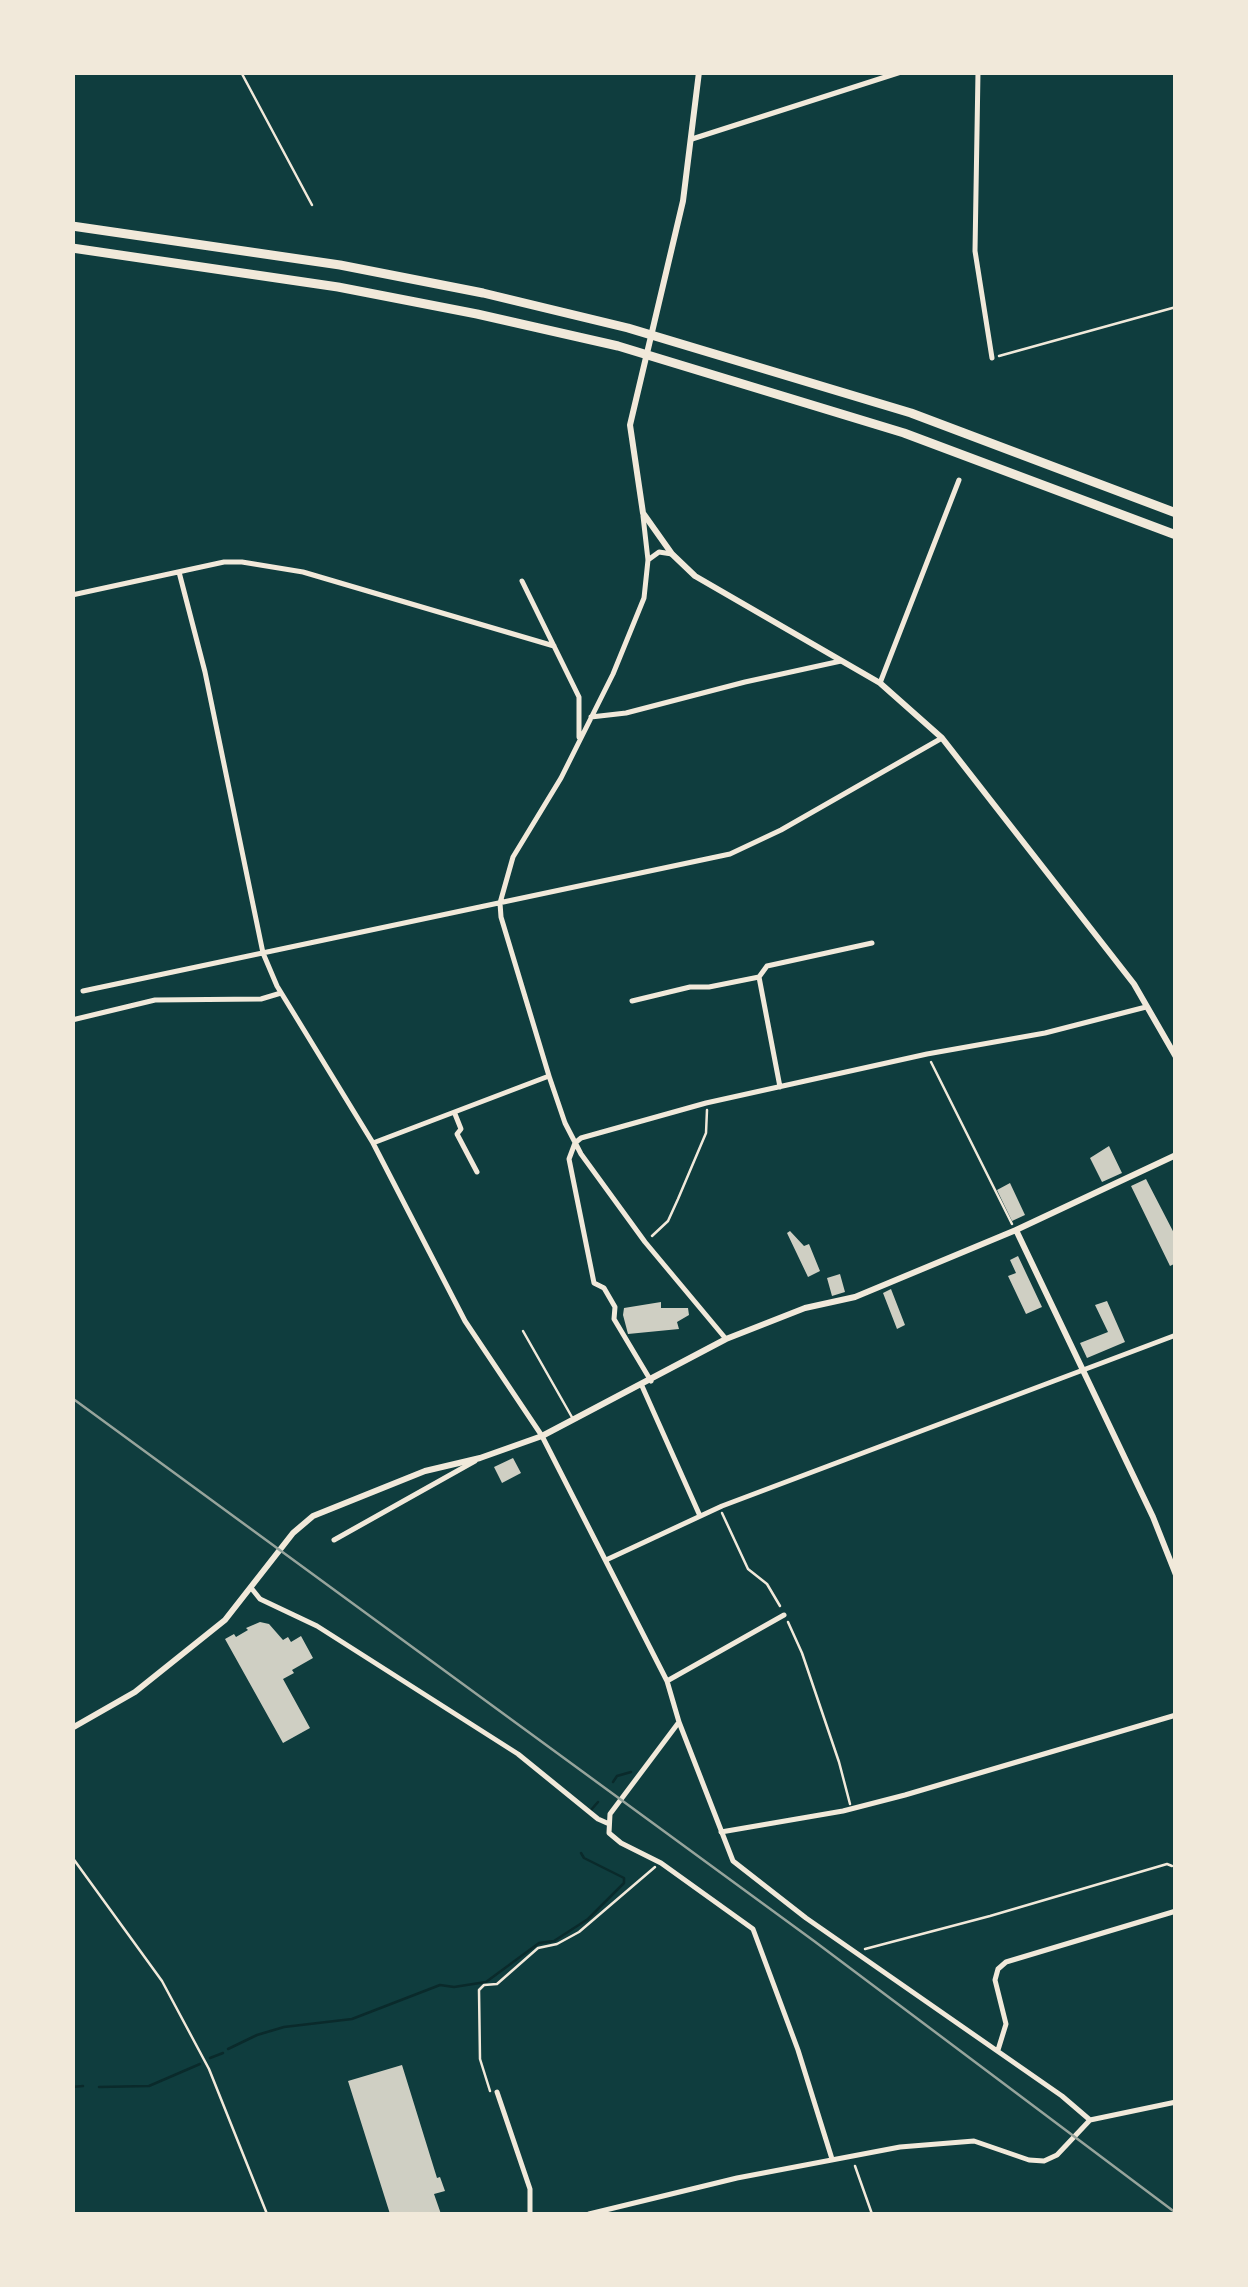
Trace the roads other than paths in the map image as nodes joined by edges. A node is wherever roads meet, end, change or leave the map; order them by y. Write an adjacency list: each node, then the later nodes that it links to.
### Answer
1 (700, 72): 4 (street)
2 (901, 72): 4 (street)
3 (978, 72): 7 (street)
4 (692, 139): 9 (street)
5 (72, 226): 10 (highway)
6 (72, 248): 11 (highway)
7 (992, 358)
8 (960, 480): 19 (street)
9 (643, 513): 12 (street); 13 (street)
10 (1176, 513)
11 (1176, 535)
12 (672, 554): 13 (street); 18 (street)
13 (648, 560): 20 (street)
14 (178, 572): 16 (street); 17 (street); 25 (street)
15 (522, 581): 17 (street)
16 (72, 594)
17 (554, 646): 22 (street)
18 (841, 661): 19 (street); 20 (street)
19 (880, 683): 21 (street)
20 (591, 717): 22 (street)
21 (942, 738): 23 (street); 30 (street)
22 (579, 740): 23 (street)
23 (500, 903): 25 (street); 33 (street)
24 (872, 943): 26 (street)
25 (263, 953): 27 (street); 28 (street)
26 (759, 976): 29 (street); 34 (street)
27 (83, 991)
28 (282, 992): 31 (street); 37 (street)
29 (632, 1001)
30 (1146, 1007): 32 (street); 34 (street)
31 (72, 1020)
32 (1176, 1057)
33 (548, 1076): 35 (street); 36 (street)
34 (780, 1086): 36 (street)
35 (455, 1113): 37 (street); 39 (street)
36 (575, 1142): 43 (street); 45 (street)
37 (372, 1143): 48 (street)
38 (1176, 1155): 40 (street)
39 (477, 1172)
40 (1016, 1230): 43 (street); 44 (street)
41 (523, 1330): 47 (lane)
42 (1176, 1335): 44 (street)
43 (726, 1340): 45 (street)
44 (1083, 1372): 50 (street); 53 (street)
45 (651, 1380): 46 (street)
46 (642, 1386): 47 (street); 50 (street)
47 (573, 1420): 48 (street)
48 (542, 1436): 49 (street); 52 (street)
49 (480, 1458): 51 (street); 54 (street)
50 (700, 1516): 52 (street)
51 (334, 1540)
52 (606, 1560): 56 (street)
53 (1176, 1576)
54 (252, 1589): 59 (street); 60 (street)
55 (784, 1614): 56 (street)
56 (668, 1681): 58 (street)
57 (1176, 1715): 61 (street)
58 (679, 1722): 60 (street); 61 (street)
59 (72, 1728)
60 (608, 1823): 67 (street)
61 (721, 1832): 63 (street)
62 (1176, 1911): 63 (street)
63 (997, 2051): 66 (street)
64 (496, 2092): 68 (street)
65 (1176, 2102): 66 (street)
66 (1090, 2120): 67 (street)
67 (832, 2158): 69 (street)
68 (530, 2214)
69 (589, 2214)

